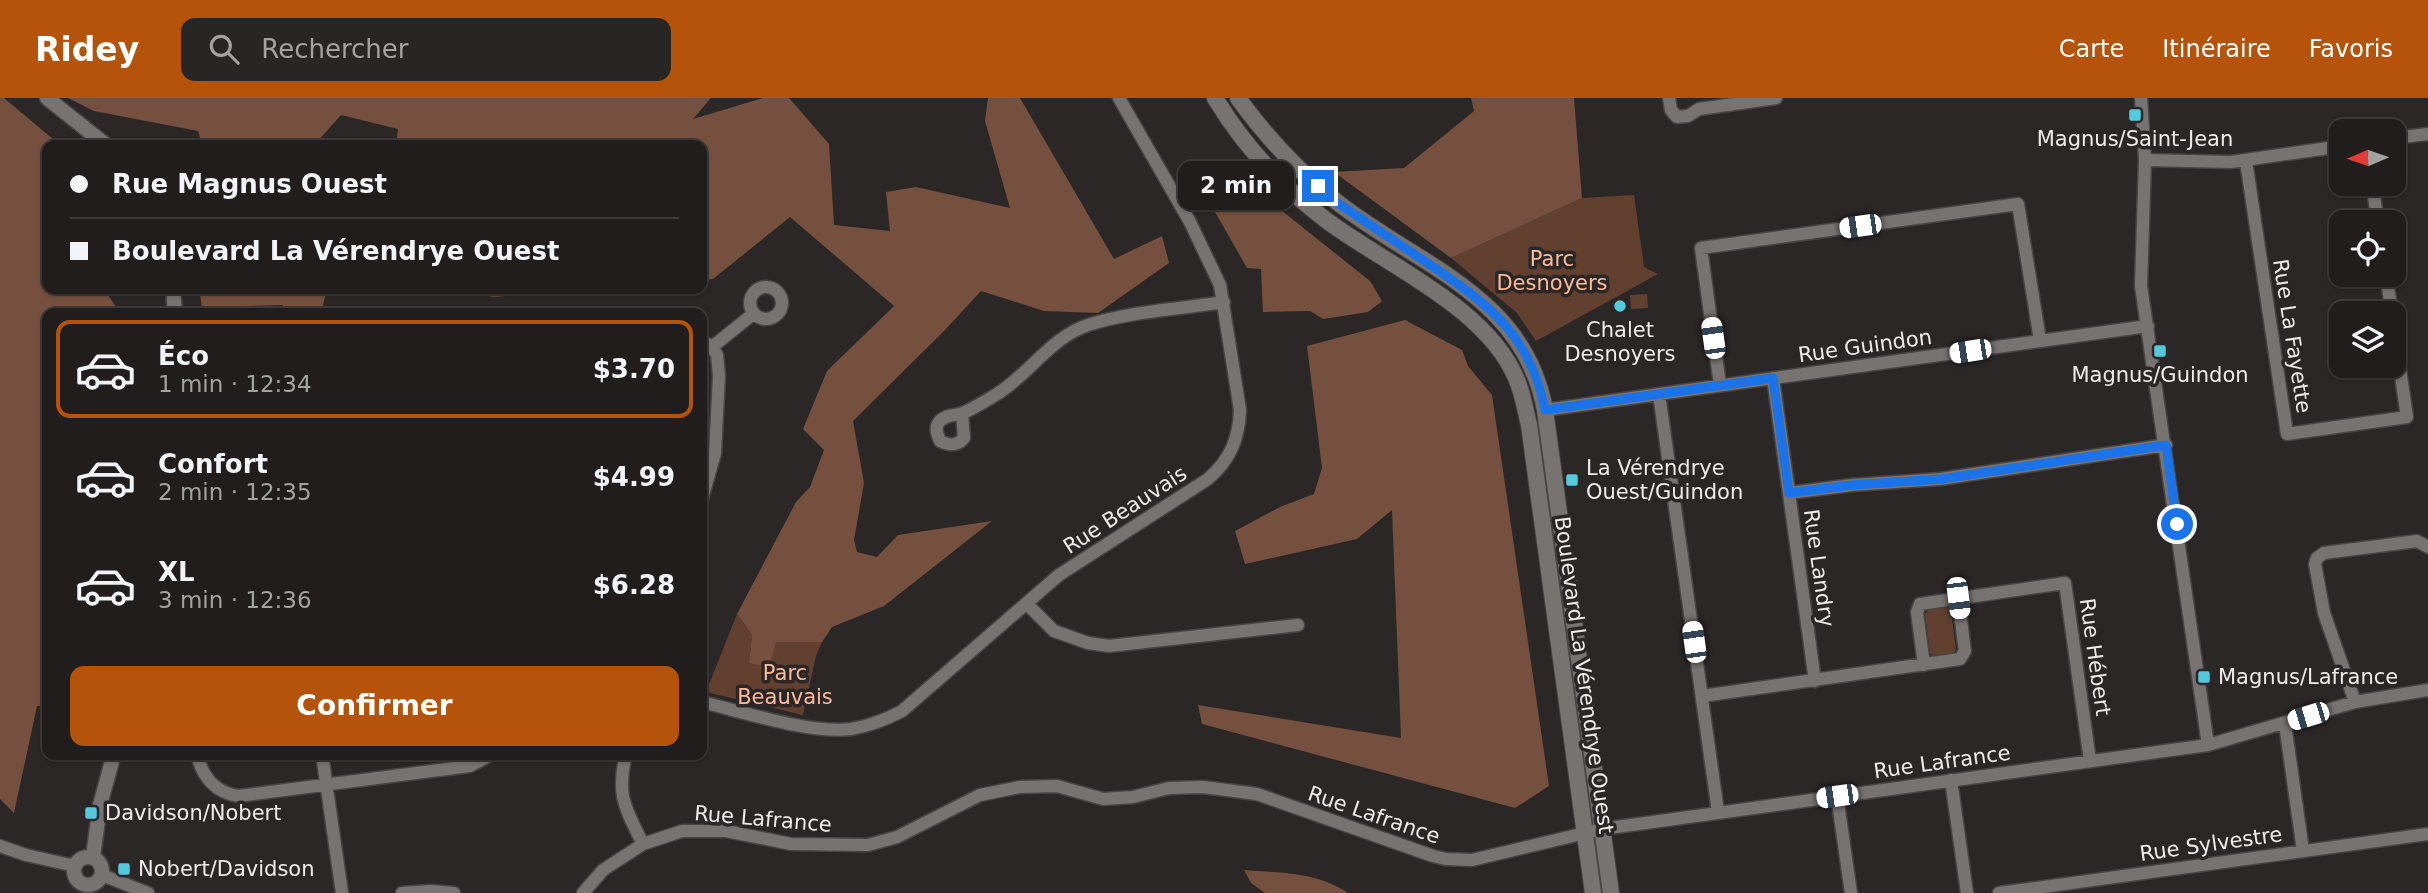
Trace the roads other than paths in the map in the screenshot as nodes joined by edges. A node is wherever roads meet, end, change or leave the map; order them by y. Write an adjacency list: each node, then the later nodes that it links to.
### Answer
1 (47, 98): 10 (street)
2 (1119, 98): 14 (street, Rue Beauvais)
3 (1215, 98): 52 (main road, Boulevard La Vérendrye Ouest)
4 (1238, 98): 23 (main road, Boulevard La Vérendrye Ouest)
5 (1669, 98): 6 (street)
6 (1776, 98)
7 (2141, 98): 12 (street)
8 (2428, 134): 9 (street)
9 (2406, 137)
10 (100, 140)
11 (2329, 148): 13 (street)
12 (2145, 160): 13 (street); 16 (street)
13 (2246, 161): 20 (street, Rue La Fayette)
14 (1224, 302): 24 (street); 31 (street, Rue Beauvais)
15 (753, 314): 18 (street)
16 (2148, 326): 17 (street, Rue Guindon); 25 (street)
17 (2040, 340): 19 (street, Rue Guindon); 21 (street)
18 (707, 344): 26 (street)
19 (1773, 378): 21 (street, Rue Guindon); 28 (street, Rue Landry)
20 (2401, 378)
21 (1720, 385): 22 (street, Rue Guindon)
22 (1660, 394): 23 (street, Rue Guindon); 36 (street)
23 (1545, 410): 51 (main road, Boulevard La Vérendrye Ouest)
24 (962, 414)
25 (2166, 445): 28 (street); 40 (street)
26 (708, 453): 27 (street)
27 (707, 484)
28 (1789, 493): 34 (street, Rue Landry)
29 (2428, 547): 37 (street)
30 (1958, 598): 33 (street); 33 (street, Rue Hébert); 46 (street, Rue Hébert)
31 (1027, 604): 32 (street); 38 (street, Rue Beauvais)
32 (1298, 625)
33 (1924, 664): 34 (street)
34 (1815, 681): 36 (street)
35 (2428, 690): 37 (street, Rue Lafrance)
36 (1702, 696): 50 (street)
37 (2356, 702): 39 (street, Rue Lafrance)
38 (707, 703)
39 (2285, 724): 40 (street, Rue Lafrance); 56 (street)
40 (2208, 745): 46 (street, Rue Lafrance)
41 (112, 760): 57 (street)
42 (199, 760): 48 (street)
43 (323, 760): 48 (street)
44 (481, 760): 48 (street)
45 (624, 760): 54 (street)
46 (2090, 761): 47 (street, Rue Lafrance)
47 (1951, 780): 49 (street, Rue Lafrance); 69 (street)
48 (325, 786): 62 (street)
49 (1837, 796): 50 (street, Rue Lafrance); 68 (street)
50 (1718, 812): 51 (street, Rue Lafrance)
51 (1602, 829): 52 (street, Rue Lafrance); 67 (main road, Boulevard La Vérendrye Ouest)
52 (1585, 832): 54 (street, Rue Lafrance); 66 (main road, Boulevard La Vérendrye Ouest)
53 (2428, 834): 56 (street, Rue Sylvestre)
54 (643, 844): 65 (street, Rue Lafrance)
55 (0, 846): 58 (street)
56 (2303, 851): 70 (street, Rue Sylvestre)
57 (93, 858): 58 (street); 59 (street)
58 (75, 866): 60 (street)
59 (102, 875): 60 (street); 61 (street)
60 (87, 889)
61 (148, 893)
62 (342, 893)
63 (402, 893): 64 (street)
64 (454, 893)
65 (583, 893)
66 (1593, 893)
67 (1611, 893)
68 (1851, 893)
69 (1967, 893)
70 (1999, 893)

